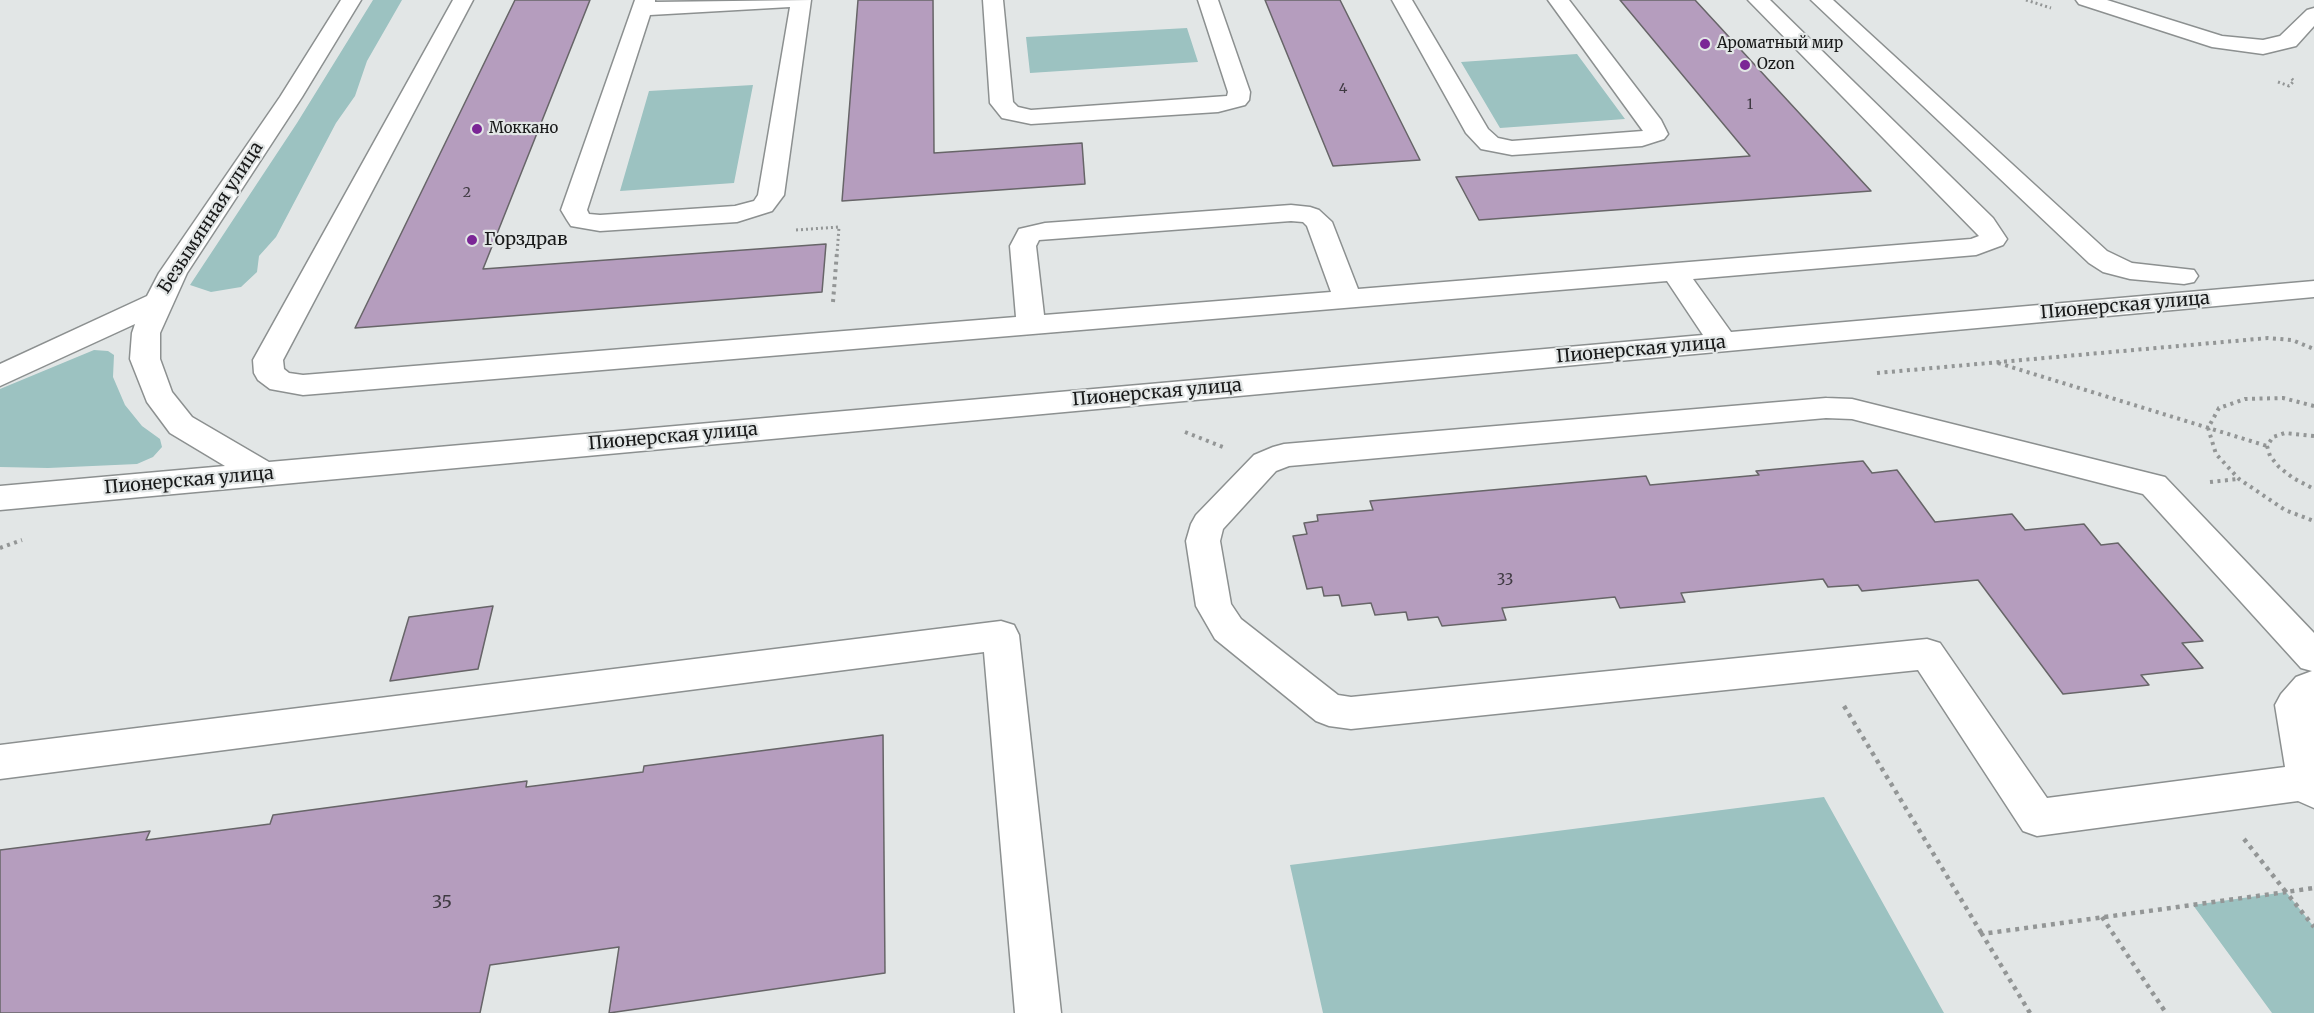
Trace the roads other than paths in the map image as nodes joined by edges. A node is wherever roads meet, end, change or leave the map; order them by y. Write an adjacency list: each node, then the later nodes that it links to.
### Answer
1 (351, 0): 17 (street, Безымянная улица)
2 (463, 0): 18 (street)
3 (799, 0): 11 (street); 11 (street)
4 (993, 0): 5 (street)
5 (1208, 0)
6 (1402, 0): 7 (street)
7 (1558, 0)
8 (1758, 0): 13 (street)
9 (1821, 0): 14 (street)
10 (2086, 0): 12 (street)
11 (643, 4)
12 (2314, 14)
13 (1675, 272): 16 (street); 19 (street)
14 (2184, 276)
15 (2314, 289): 19 (street, Пионерская улица)
16 (1348, 299): 18 (street); 18 (street)
17 (158, 302): 20 (street); 21 (street, Безымянная улица)
18 (1031, 325)
19 (1723, 342): 21 (street, Пионерская улица)
20 (0, 376)
21 (265, 474): 22 (street, Пионерская улица)
22 (0, 498)
23 (2314, 657): 26 (street)
24 (2314, 686): 26 (street)
25 (0, 762): 27 (street)
26 (2311, 786)
27 (1038, 1013)

